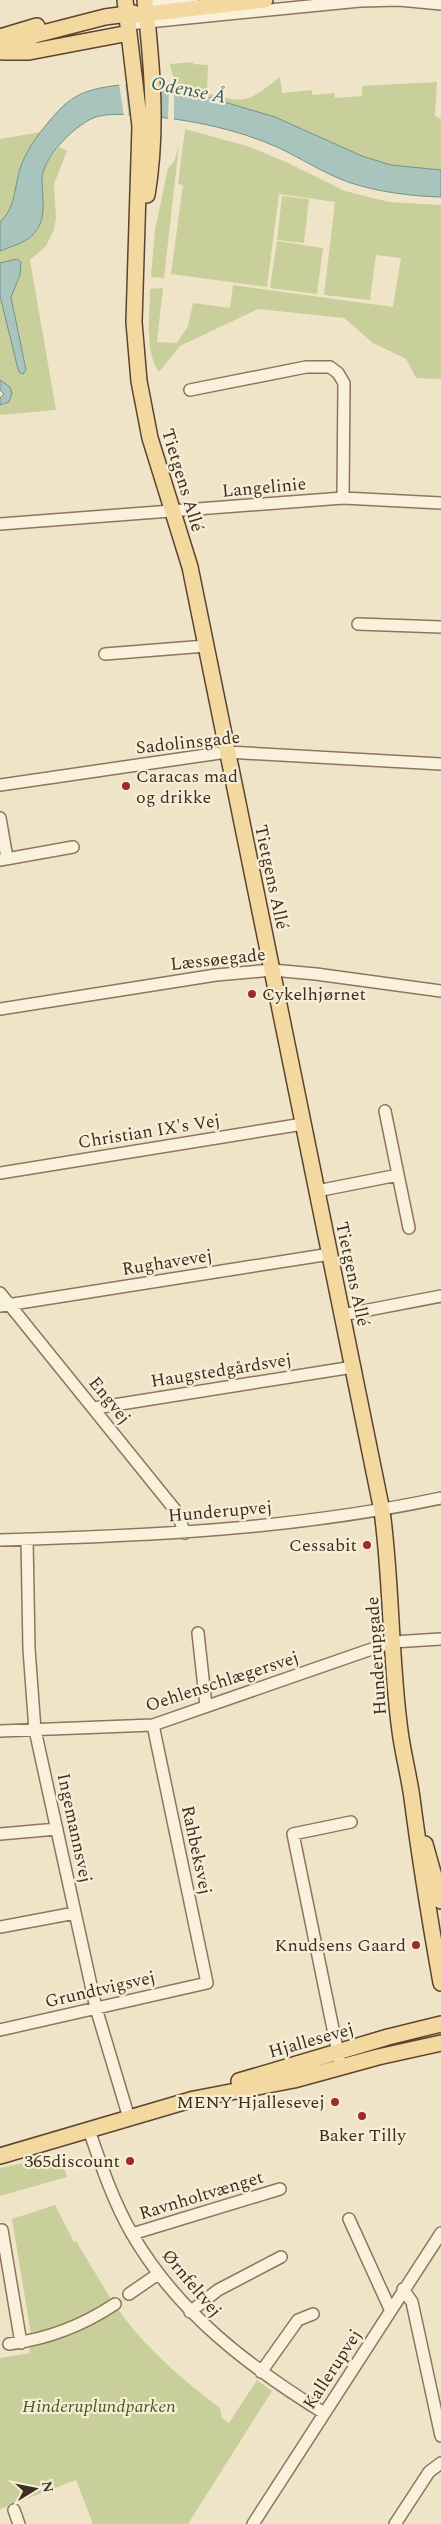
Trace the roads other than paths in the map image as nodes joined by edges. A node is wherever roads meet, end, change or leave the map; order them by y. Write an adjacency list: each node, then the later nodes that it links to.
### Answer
1 (193, 0): 4 (street)
2 (265, 0): 4 (main road)
3 (441, 4): 4 (street)
4 (135, 12): 5 (main road); 6 (main road); 7 (main road, Tietgens Allé); 7 (main road, Tietgens Allé)
5 (0, 37)
6 (0, 52)
7 (148, 76): 8 (main road, Tietgens Allé); 8 (main road)
8 (147, 126): 12 (main road, Tietgens Allé)
9 (190, 390): 10 (street)
10 (343, 498): 11 (street, Langelinie); 12 (street, Langelinie)
11 (441, 503)
12 (173, 512): 13 (street, Langelinie); 16 (main road, Tietgens Allé)
13 (0, 524)
14 (358, 624): 15 (street)
15 (441, 627)
16 (206, 646): 17 (street); 18 (main road, Tietgens Allé)
17 (105, 654)
18 (227, 752): 19 (street, Sadolinsgade); 20 (street, Sadolinsgade); 24 (main road, Tietgens Allé)
19 (441, 764)
20 (0, 785)
21 (0, 818): 23 (street)
22 (73, 847): 23 (street)
23 (4, 859)
24 (272, 970): 25 (street, Læssøegade); 26 (street, Læssøegade); 28 (main road, Tietgens Allé)
25 (441, 991)
26 (0, 1009)
27 (384, 1111): 30 (street)
28 (303, 1124): 29 (street, Christian IX's Vej); 31 (main road, Tietgens Allé)
29 (0, 1173)
30 (398, 1175): 31 (street); 32 (street)
31 (317, 1191): 33 (main road, Tietgens Allé)
32 (408, 1228)
33 (330, 1254): 36 (street, Rughavevej); 37 (main road, Tietgens Allé)
34 (0, 1293): 36 (street, Engvej)
35 (441, 1296): 37 (street)
36 (5, 1306): 39 (street, Engvej)
37 (342, 1315): 38 (main road, Tietgens Allé)
38 (353, 1367): 39 (street, Haugstedgårdsvej); 41 (main road, Tietgens Allé)
39 (95, 1408): 42 (street, Engvej)
40 (441, 1498): 41 (street, Hunderupvej)
41 (382, 1511): 42 (street, Hunderupvej); 47 (main road, Hunderupgade)
42 (185, 1533): 44 (street, Hunderupvej)
43 (1, 1536): 44 (street, Hunderupvej)
44 (27, 1539): 50 (street, Ingemannsvej)
45 (198, 1633): 48 (street)
46 (441, 1639): 47 (street, Oehlenschlægersvej)
47 (392, 1642): 48 (street, Oehlenschlægersvej); 55 (main road, Hunderupgade)
48 (206, 1706): 49 (street, Oehlenschlægersvej)
49 (153, 1724): 50 (street, Oehlenschlægersvej); 59 (street, Rahbeksvej)
50 (35, 1730): 51 (street, Oehlenschlægersvej); 53 (street, Ingemannsvej)
51 (0, 1731)
52 (351, 1822): 66 (street)
53 (57, 1829): 54 (street); 56 (street, Ingemannsvej)
54 (0, 1834)
55 (434, 1903): 58 (main road); 60 (main road, Hunderupgade)
56 (75, 1913): 57 (street); 61 (street, Ingemannsvej)
57 (0, 1927)
58 (441, 1934)
59 (207, 1983): 61 (street, Grundtvigsvej)
60 (441, 1983)
61 (96, 2008): 63 (street, Grundtvigsvej); 69 (street, Ingemannsvej)
62 (441, 2024): 66 (main road, Hjallesevej)
63 (0, 2030)
64 (441, 2033): 67 (main road)
65 (441, 2043): 67 (main road, Hjallesevej)
66 (338, 2052): 67 (street); 68 (main road, Hjallesevej)
67 (346, 2066): 68 (main road, Hjallesevej)
68 (194, 2099): 69 (main road, Hjallesevej)
69 (129, 2118): 70 (main road, Hjallesevej)
70 (89, 2130): 71 (main road, Hjallesevej); 76 (street, Ørnfeltvej)
71 (0, 2156)
72 (280, 2189): 76 (street, Ravnholtvænget)
73 (348, 2219): 82 (street)
74 (2, 2230): 81 (street)
75 (441, 2233): 79 (street, Kallerupvej)
76 (132, 2234): 78 (street, Ørnfeltvej)
77 (281, 2257): 83 (street)
78 (158, 2274): 80 (street); 83 (street, Ørnfeltvej)
79 (403, 2290): 82 (street, Kallerupvej); 87 (street)
80 (129, 2294)
81 (115, 2304)
82 (390, 2309): 86 (street, Kallerupvej)
83 (190, 2312): 85 (street, Ørnfeltvej)
84 (313, 2314): 85 (street)
85 (261, 2372): 86 (street, Ørnfeltvej)
86 (324, 2413): 91 (street, Kallerupvej)
87 (441, 2436)
88 (441, 2463): 92 (street)
89 (14, 2510): 90 (street)
90 (19, 2524)
91 (253, 2524)
92 (395, 2524)

